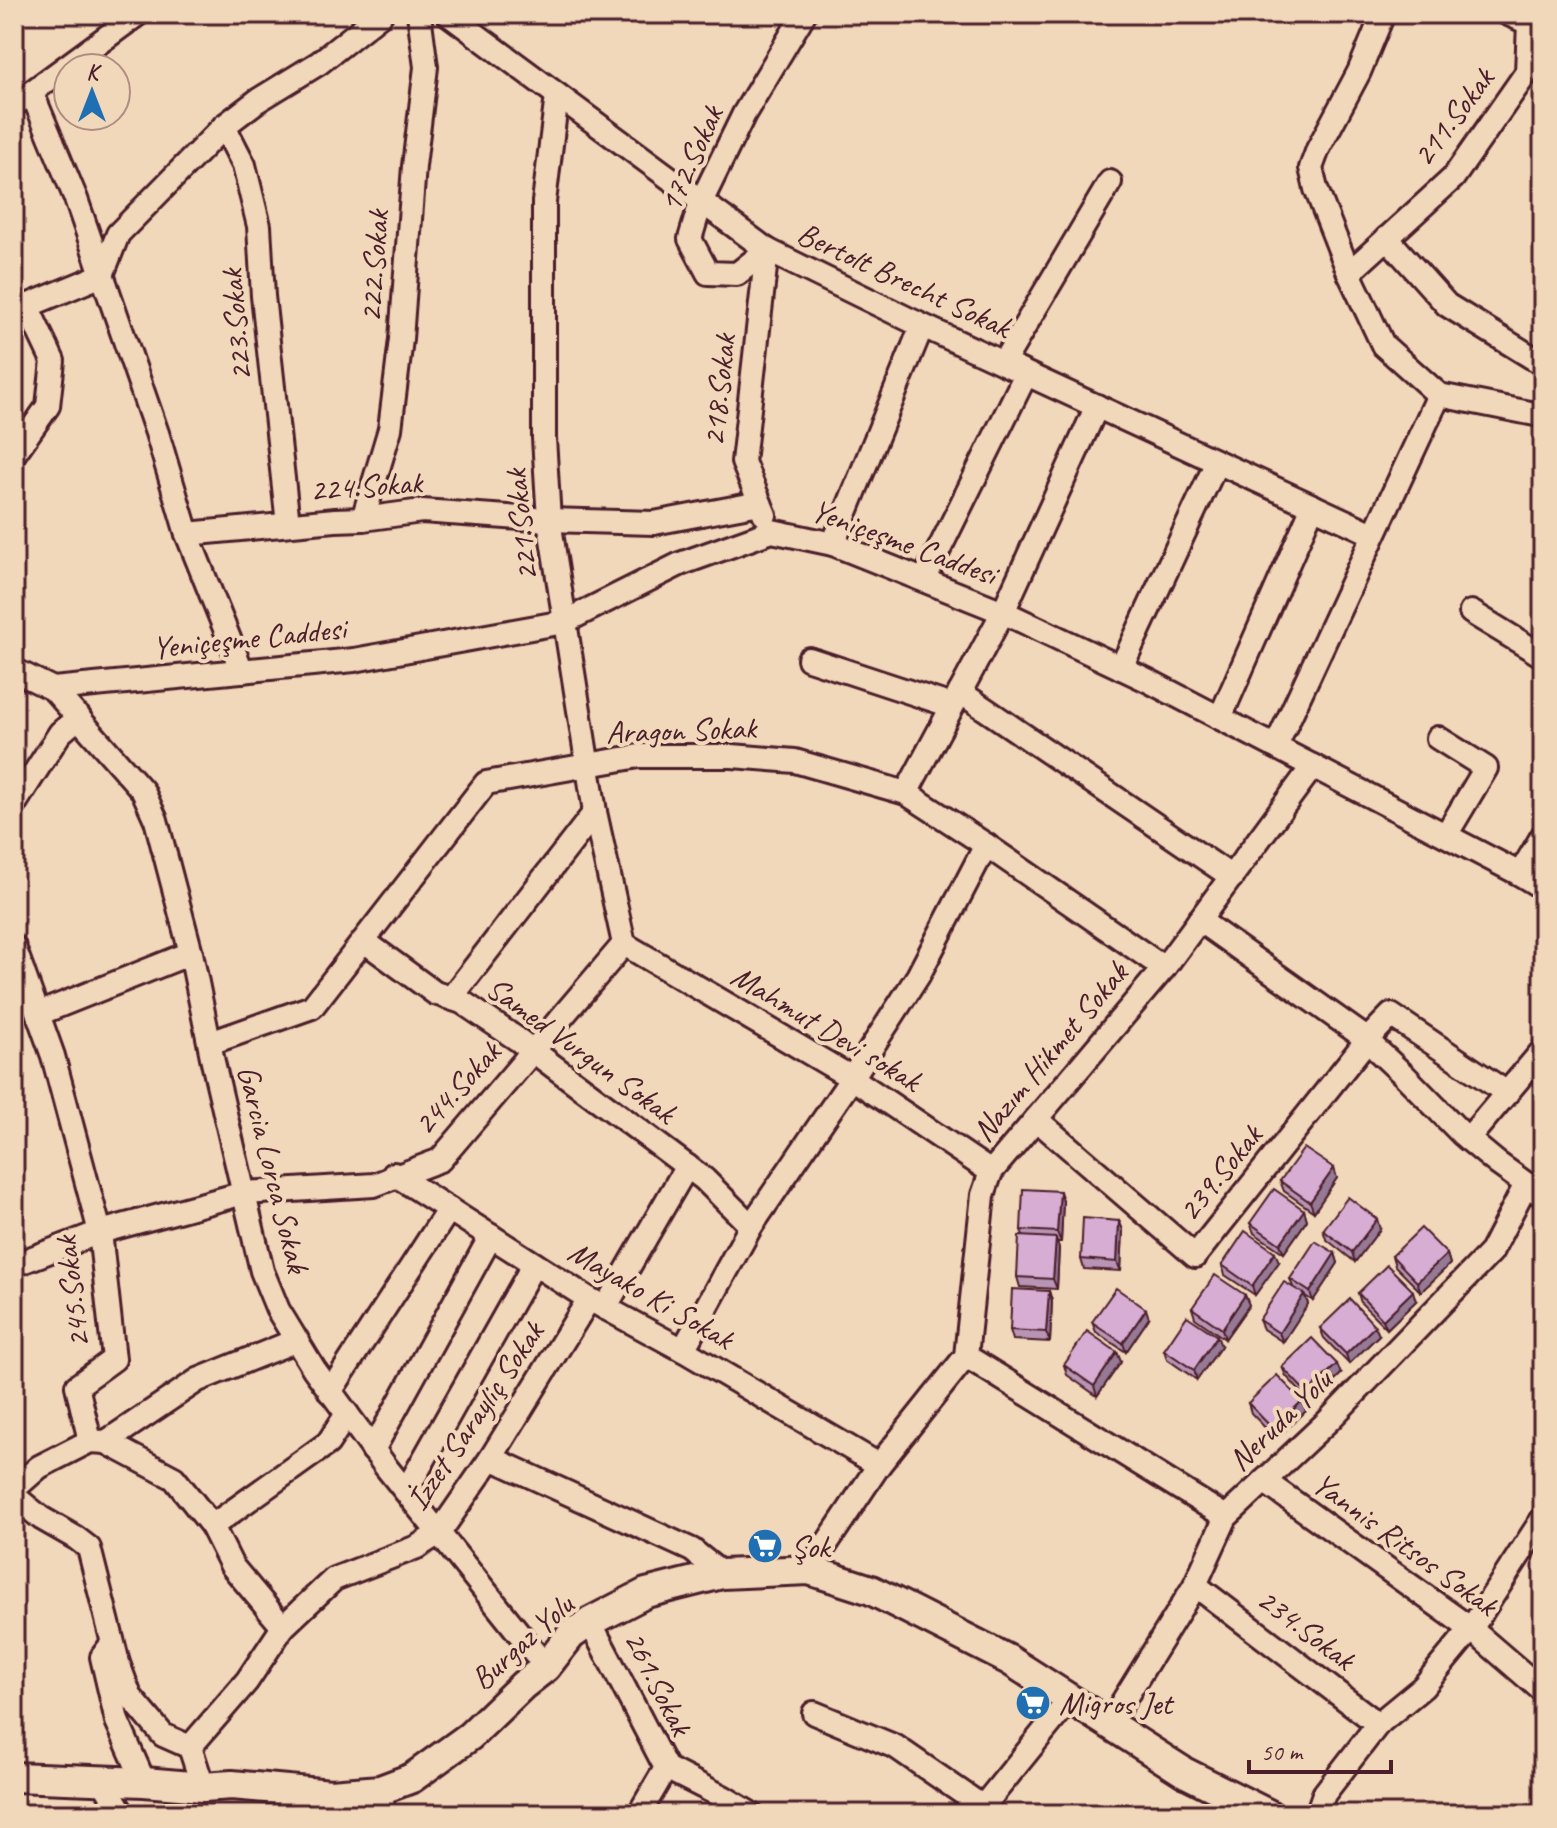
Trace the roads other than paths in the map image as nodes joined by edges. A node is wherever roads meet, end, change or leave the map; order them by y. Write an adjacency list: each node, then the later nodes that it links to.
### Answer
1 (138, 14): 10 (street)
2 (381, 14): 11 (street)
3 (419, 14): 30 (street, 222.Sokak)
4 (448, 14): 9 (street, Bertolt Brecht Sokak)
5 (804, 14): 13 (street, 172.Sokak)
6 (1383, 14): 16 (street)
7 (1508, 14): 8 (street)
8 (1536, 19): 14 (street, 211.Sokak)
9 (557, 95): 13 (street, Bertolt Brecht Sokak); 31 (street, 221.Sokak)
10 (19, 100): 17 (street)
11 (224, 126): 17 (street); 32 (street, 223.Sokak)
12 (1110, 182): 21 (street)
13 (701, 202): 15 (street, Bertolt Brecht Sokak); 15 (street, 172.Sokak)
14 (1387, 238): 16 (street, 211.Sokak); 20 (street)
15 (767, 250): 19 (street, Bertolt Brecht Sokak); 28 (street, 218.Sokak)
16 (1349, 273): 23 (street)
17 (102, 275): 18 (street); 34 (street)
18 (20, 311): 26 (street)
19 (922, 326): 21 (street, Bertolt Brecht Sokak); 36 (street)
20 (1538, 361)
21 (1003, 363): 22 (street, Bertolt Brecht Sokak)
22 (1026, 374): 24 (street, Bertolt Brecht Sokak); 37 (street)
23 (1439, 395): 25 (street); 35 (street)
24 (1097, 406): 27 (street, Bertolt Brecht Sokak); 38 (street)
25 (1542, 416)
26 (14, 454)
27 (1217, 462): 29 (street, Bertolt Brecht Sokak); 43 (street)
28 (760, 503): 31 (street, 224.Sokak); 33 (street, 218.Sokak)
29 (1313, 506): 35 (street, Bertolt Brecht Sokak); 49 (street)
30 (363, 519): 31 (street, 224.Sokak); 32 (street, 224.Sokak)
31 (549, 520): 40 (street, 221.Sokak)
32 (288, 524): 34 (street, 224.Sokak)
33 (772, 531): 36 (street, Yeniçeşme Caddesi); 40 (street, Yeniçeşme Caddesi)
34 (187, 534): 45 (street)
35 (1373, 534): 51 (street)
36 (833, 544): 37 (street, Yeniçeşme Caddesi)
37 (924, 580): 38 (street, Yeniçeşme Caddesi)
38 (1003, 612): 43 (street, Yeniçeşme Caddesi); 47 (street)
39 (1471, 612): 41 (street)
40 (564, 622): 45 (street, Yeniçeşme Caddesi); 52 (street, 221.Sokak)
41 (1543, 656)
42 (809, 659): 47 (street)
43 (1121, 668): 49 (street, Yeniçeşme Caddesi)
44 (14, 670): 46 (street)
45 (242, 671): 46 (street, Yeniçeşme Caddesi)
46 (53, 689): 48 (street, Garcia Lorca Sokak)
47 (956, 699): 54 (street); 61 (street)
48 (79, 717): 55 (street); 67 (street, Garcia Lorca Sokak)
49 (1220, 718): 51 (street, Yeniçeşme Caddesi)
50 (1438, 738): 57 (street)
51 (1276, 746): 53 (street, Yeniçeşme Caddesi)
52 (589, 765): 54 (street, Aragon Sokak); 56 (street, 221.Sokak); 64 (street, Aragon Sokak)
53 (1313, 766): 57 (street, Yeniçeşme Caddesi); 61 (street, Nazım Hikmet Sokak)
54 (906, 793): 59 (street, Aragon Sokak)
55 (14, 805)
56 (595, 812): 65 (street, 221.Sokak); 69 (street)
57 (1446, 835): 60 (street, Yeniçeşme Caddesi)
58 (1543, 835): 60 (street)
59 (986, 845): 68 (street, Aragon Sokak); 75 (street)
60 (1520, 874): 62 (street, Yeniçeşme Caddesi)
61 (1232, 877): 63 (street, Nazım Hikmet Sokak)
62 (1543, 888)
63 (1199, 920): 68 (street, Nazım Hikmet Sokak); 71 (street)
64 (364, 941): 69 (street, Samed Vurgun Sokak); 72 (street, Aragon Sokak)
65 (624, 944): 74 (street, 244.Sokak); 75 (street, Mahmut Devi sokak)
66 (14, 947): 70 (street, 245.Sokak)
67 (191, 953): 70 (street); 72 (street, Garcia Lorca Sokak)
68 (1164, 968): 77 (street, Nazım Hikmet Sokak)
69 (451, 998): 74 (street, Samed Vurgun Sokak)
70 (38, 1014): 86 (street, 245.Sokak)
71 (1367, 1040): 76 (street); 77 (street, 239.Sokak); 78 (street)
72 (210, 1043): 83 (street, Garcia Lorca Sokak)
73 (1543, 1050): 76 (street)
74 (533, 1051): 79 (street, Samed Vurgun Sokak); 81 (street, 244.Sokak)
75 (852, 1078): 80 (street, Mahmut Devi sokak); 85 (street)
76 (1507, 1093): 78 (street)
77 (1036, 1119): 80 (street, Nazım Hikmet Sokak)
78 (1468, 1139): 82 (street)
79 (687, 1166): 85 (street, Samed Vurgun Sokak); 90 (street, İzzet Sarayliç Sokak)
80 (991, 1172): 93 (street, Nazım Hikmet Sokak)
81 (395, 1175): 83 (street, 244.Sokak); 84 (street, Mayako Ki Sokak)
82 (1534, 1190): 100 (street, Neruda Yolu)
83 (244, 1193): 86 (street, 244.Sokak); 91 (street, Garcia Lorca Sokak)
84 (449, 1209): 87 (street, Mayako Ki Sokak); 94 (street)
85 (751, 1226): 92 (street)
86 (100, 1232): 89 (street, 244.Sokak); 96 (street, 245.Sokak)
87 (491, 1236): 88 (street, Mayako Ki Sokak); 97 (street)
88 (534, 1264): 90 (street, Mayako Ki Sokak); 102 (street)
89 (14, 1265)
90 (597, 1303): 92 (street, Mayako Ki Sokak); 98 (street, İzzet Sarayliç Sokak)
91 (297, 1340): 94 (street, Garcia Lorca Sokak); 96 (street)
92 (683, 1350): 99 (street, Mayako Ki Sokak)
93 (966, 1356): 99 (street); 104 (street)
94 (330, 1392): 95 (street, Garcia Lorca Sokak)
95 (347, 1414): 97 (street, Garcia Lorca Sokak); 106 (street)
96 (98, 1442): 101 (street); 106 (street)
97 (373, 1450): 102 (street, Garcia Lorca Sokak)
98 (491, 1458): 107 (street, İzzet Sarayliç Sokak); 109 (street)
99 (879, 1465): 108 (street)
100 (1264, 1481): 104 (street, Neruda Yolu); 113 (street, Yannis Ritsos Sokak)
101 (14, 1489)
102 (406, 1491): 107 (street, Garcia Lorca Sokak)
103 (14, 1496): 114 (street)
104 (1226, 1517): 110 (street, Neruda Yolu)
105 (1543, 1518): 113 (street)
106 (212, 1526): 112 (street)
107 (439, 1533): 112 (street, İzzet Sarayliç Sokak); 115 (street, Garcia Lorca Sokak)
108 (809, 1570): 109 (street, Burgaz Yolu); 117 (street, Burgaz Yolu)
109 (722, 1574): 111 (street, Burgaz Yolu)
110 (1195, 1585): 119 (street, Neruda Yolu); 120 (street, 234.Sokak)
111 (590, 1622): 115 (street, Burgaz Yolu); 122 (street, 261.Sokak)
112 (283, 1627): 121 (street, İzzet Sarayliç Sokak)
113 (1471, 1629): 116 (street, Yannis Ritsos Sokak); 120 (street)
114 (113, 1642): 121 (street); 125 (street)
115 (546, 1667): 127 (street, Burgaz Yolu)
116 (1543, 1691)
117 (1070, 1699): 119 (street, Burgaz Yolu); 128 (street)
118 (814, 1713): 128 (street)
119 (1109, 1724): 132 (street, Burgaz Yolu)
120 (1378, 1724): 133 (street)
121 (190, 1747): 126 (street)
122 (666, 1768): 130 (street, 261.Sokak); 131 (street)
123 (14, 1777): 124 (street, Burgaz Yolu)
124 (102, 1780): 125 (street, Burgaz Yolu); 129 (street)
125 (144, 1782): 126 (street, Burgaz Yolu)
126 (203, 1787): 127 (street, Burgaz Yolu)
127 (382, 1802)
128 (980, 1810)
129 (123, 1814)
130 (639, 1814)
131 (751, 1814)
132 (1268, 1814)
133 (1317, 1814)

